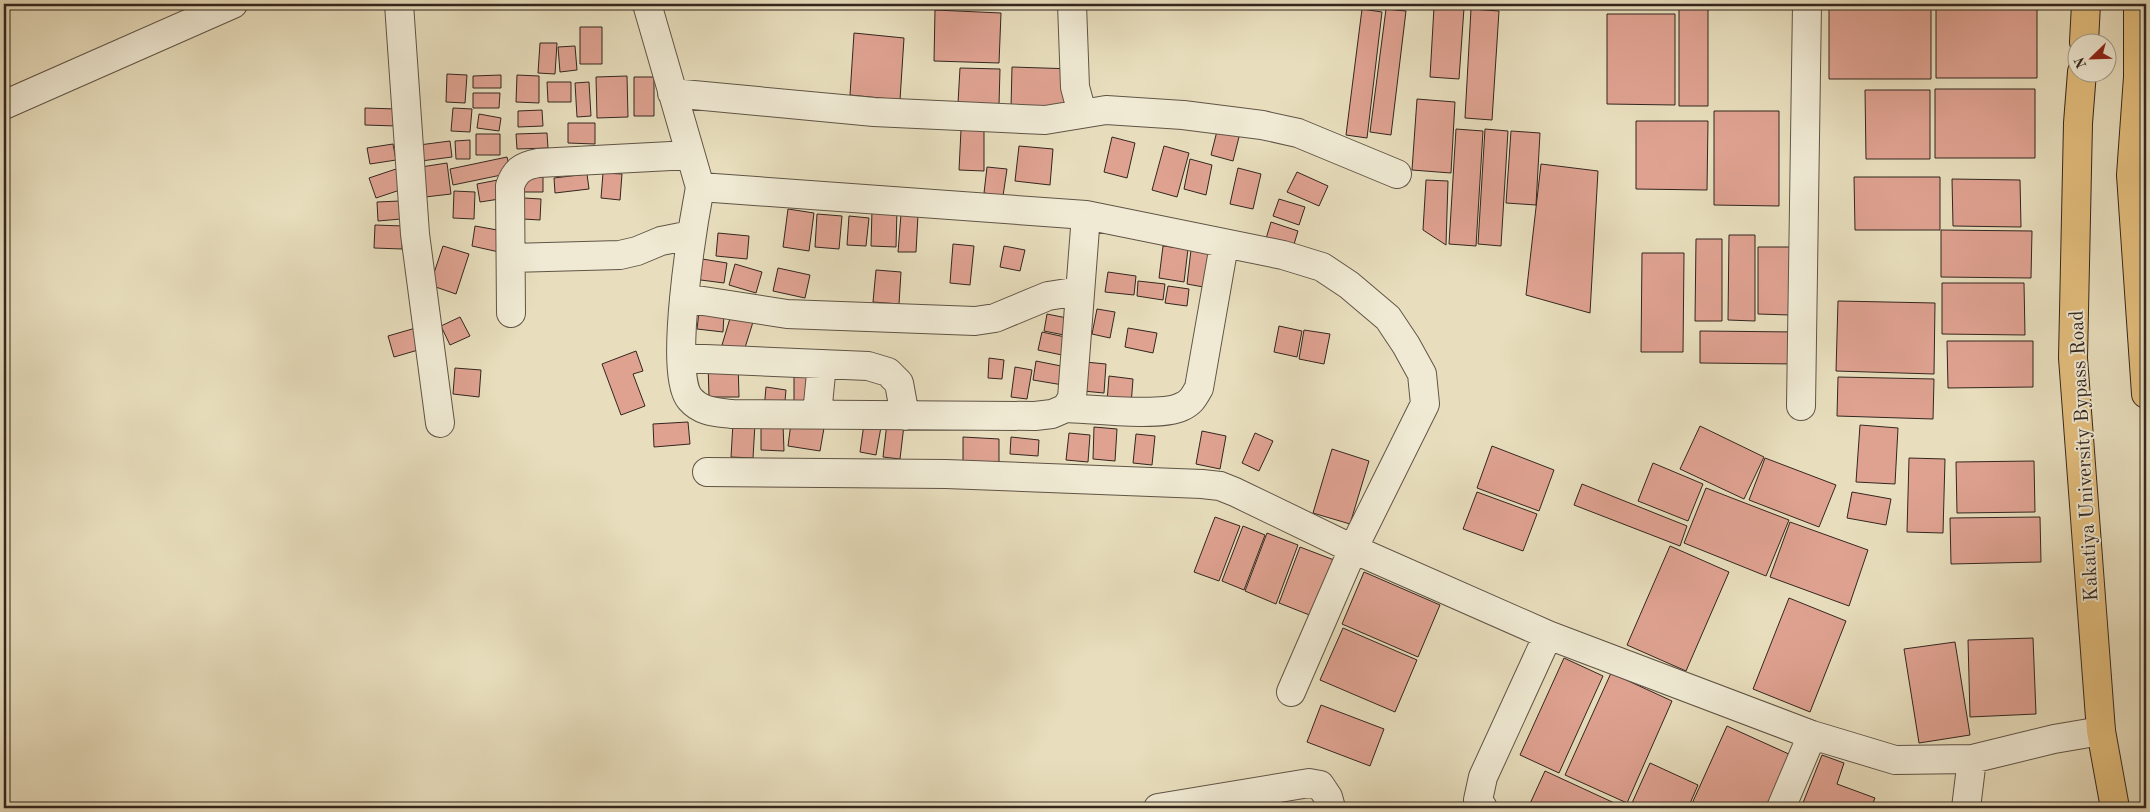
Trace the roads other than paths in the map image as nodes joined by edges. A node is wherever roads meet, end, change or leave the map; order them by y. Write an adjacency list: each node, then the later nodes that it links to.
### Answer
1 (233, 4): 11 (street)
2 (399, 4): 31 (street)
3 (647, 4): 10 (street)
4 (1072, 4): 12 (street)
5 (1806, 4): 27 (street)
6 (2086, 4): 8 (main road)
7 (2138, 4): 15 (main road)
8 (2085, 32)
9 (2081, 82): 36 (main road, Kakatiya University Bypass Road)
10 (672, 93): 12 (street); 13 (street)
11 (4, 105)
12 (1082, 113): 14 (street)
13 (690, 156): 16 (street); 20 (street)
14 (1397, 174)
15 (2139, 176): 26 (main road)
16 (700, 187): 17 (street); 18 (street)
17 (1086, 215): 19 (street); 21 (street)
18 (691, 236): 20 (street); 22 (street)
19 (1224, 245): 28 (street); 33 (street)
20 (511, 258): 23 (street)
21 (1080, 292): 22 (street); 28 (street)
22 (684, 298): 24 (street)
23 (512, 313)
24 (682, 358): 25 (street); 29 (street)
25 (822, 364): 29 (street); 30 (street)
26 (2146, 394)
27 (1801, 406)
28 (1066, 408): 30 (street)
29 (817, 414): 30 (street)
30 (905, 416)
31 (440, 423)
32 (707, 472): 33 (street)
33 (1354, 549): 34 (street); 35 (street)
34 (1548, 635): 37 (street); 41 (street)
35 (1290, 692)
36 (2101, 731): 38 (street); 44 (main road, Kakatiya University Bypass Road)
37 (1812, 735): 38 (street); 42 (street)
38 (1972, 759): 43 (street)
39 (1158, 808): 40 (street)
40 (1331, 808)
41 (1483, 808)
42 (1781, 808)
43 (1966, 808)
44 (2115, 808)

